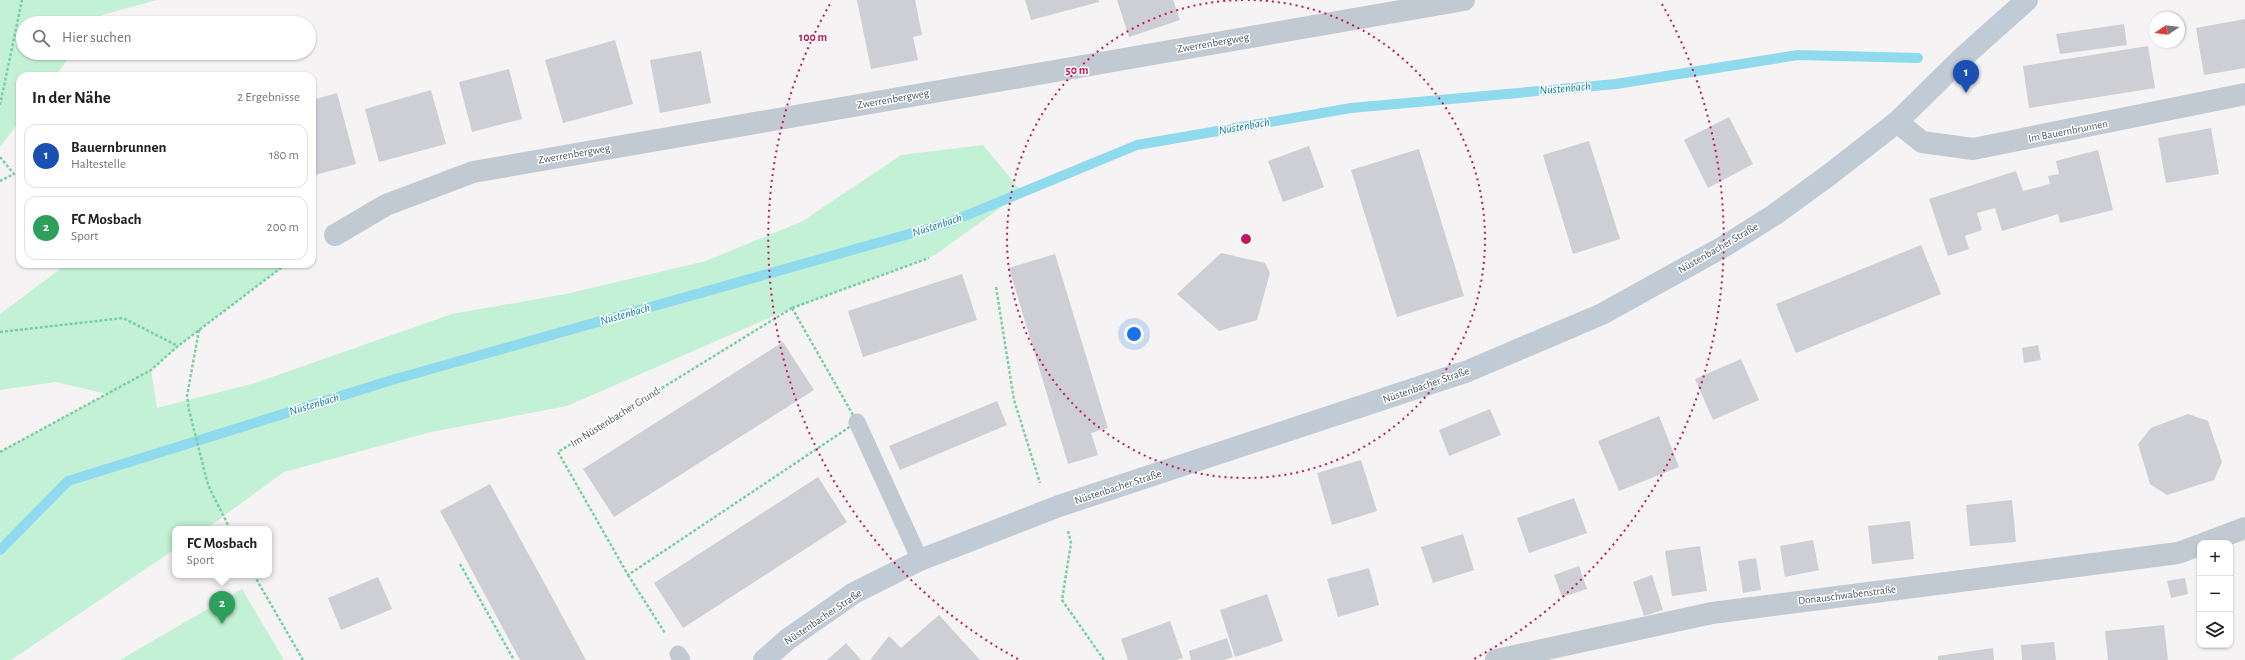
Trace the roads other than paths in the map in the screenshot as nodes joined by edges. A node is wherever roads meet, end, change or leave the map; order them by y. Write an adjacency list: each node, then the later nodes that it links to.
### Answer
1 (1464, 0): 5 (street, Zwerrenbergweg)
2 (2027, 0): 4 (main road, Nüstenbacher Straße)
3 (2245, 94): 4 (street, Im Bauernbrunnen)
4 (1897, 122): 10 (main road, Nüstenbacher Straße)
5 (335, 235)
6 (857, 422): 10 (lane)
7 (2245, 528): 8 (street)
8 (2213, 540)
9 (2197, 546): 12 (street, Donauschwabenstraße)
10 (920, 560): 11 (main road, Nüstenbacher Straße)
11 (764, 660)
12 (1496, 660)

